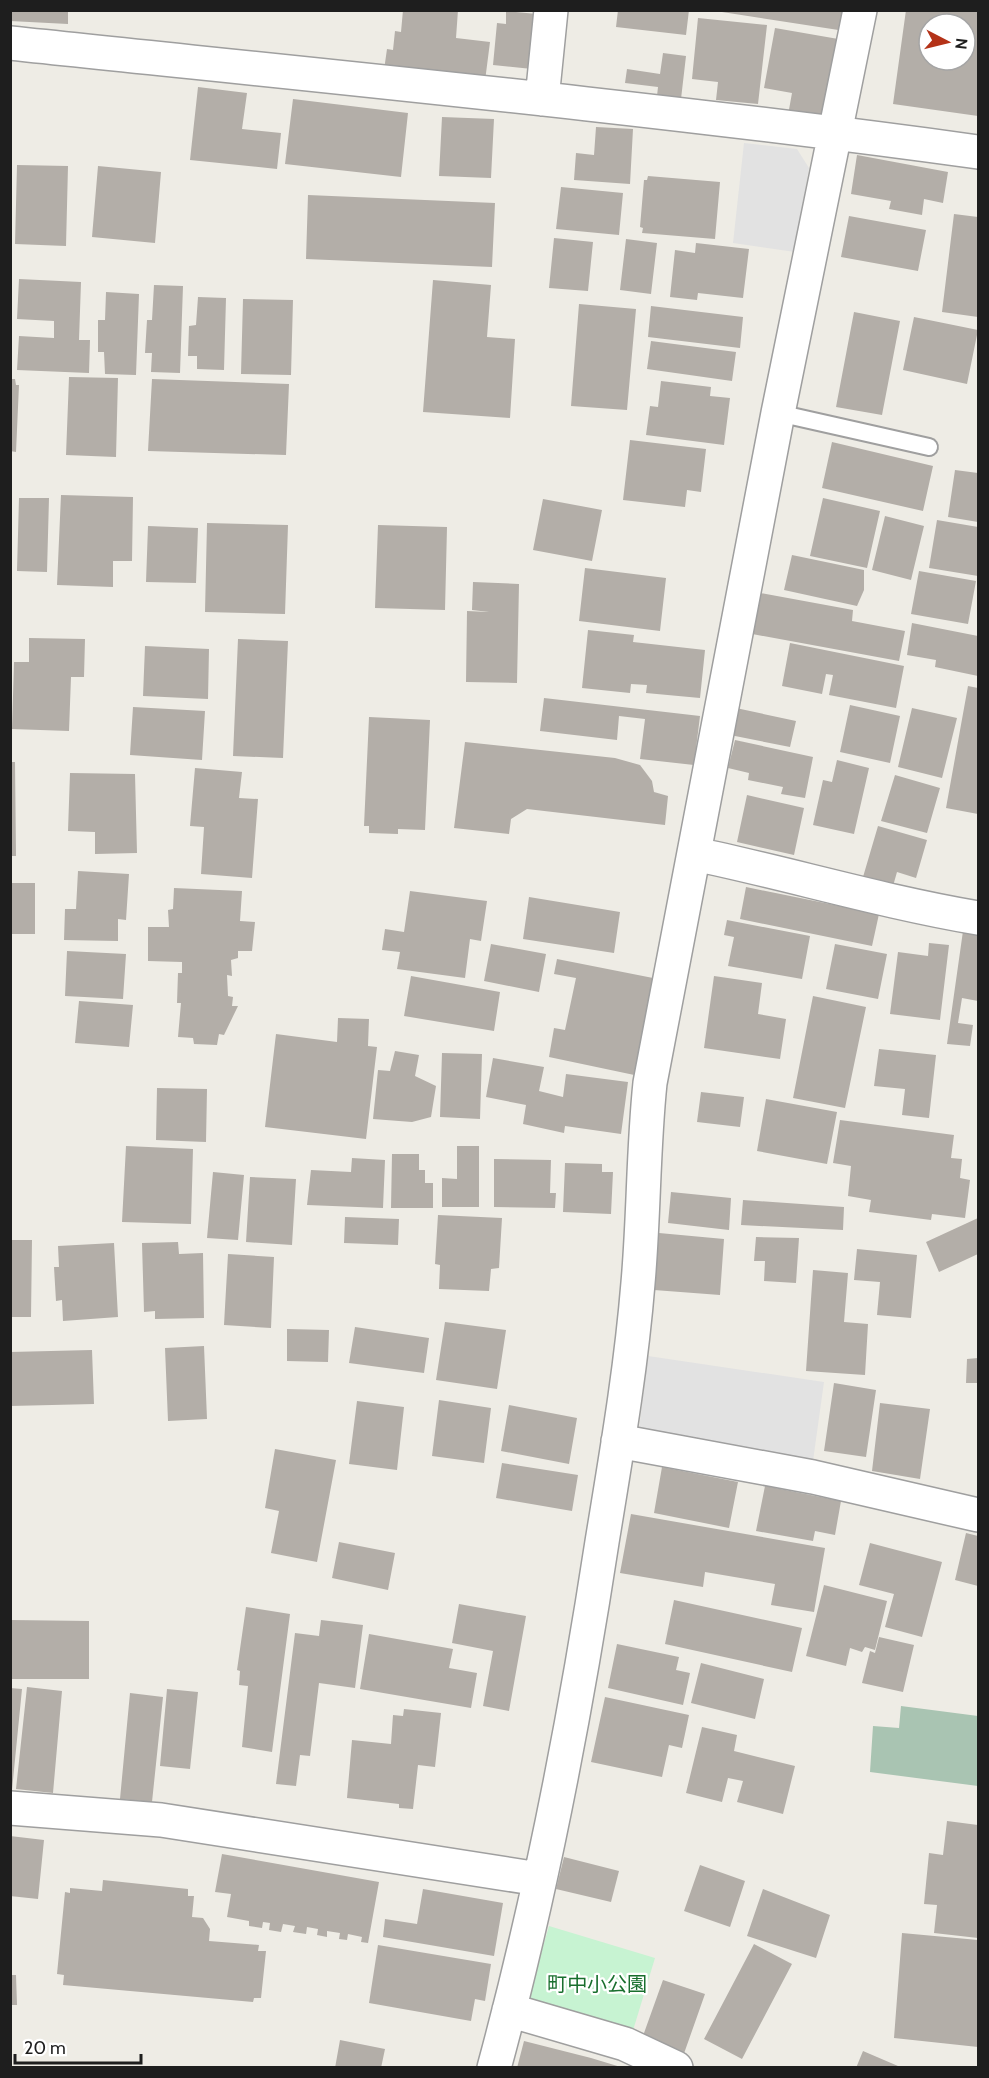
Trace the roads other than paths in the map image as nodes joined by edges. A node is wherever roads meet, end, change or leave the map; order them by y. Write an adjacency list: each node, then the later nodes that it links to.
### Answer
1 (551, 10): 4 (street)
2 (860, 10): 5 (street)
3 (10, 44): 4 (street)
4 (542, 99): 5 (street)
5 (837, 133): 6 (street); 7 (street)
6 (978, 152)
7 (778, 412): 8 (lane); 9 (street)
8 (929, 447)
9 (694, 854): 10 (street); 11 (street)
10 (978, 918)
11 (618, 1442): 12 (street); 14 (street)
12 (978, 1515)
13 (10, 1808): 14 (street)
14 (539, 1879): 15 (street)
15 (509, 2010): 16 (street); 17 (street)
16 (494, 2067)
17 (676, 2067)

